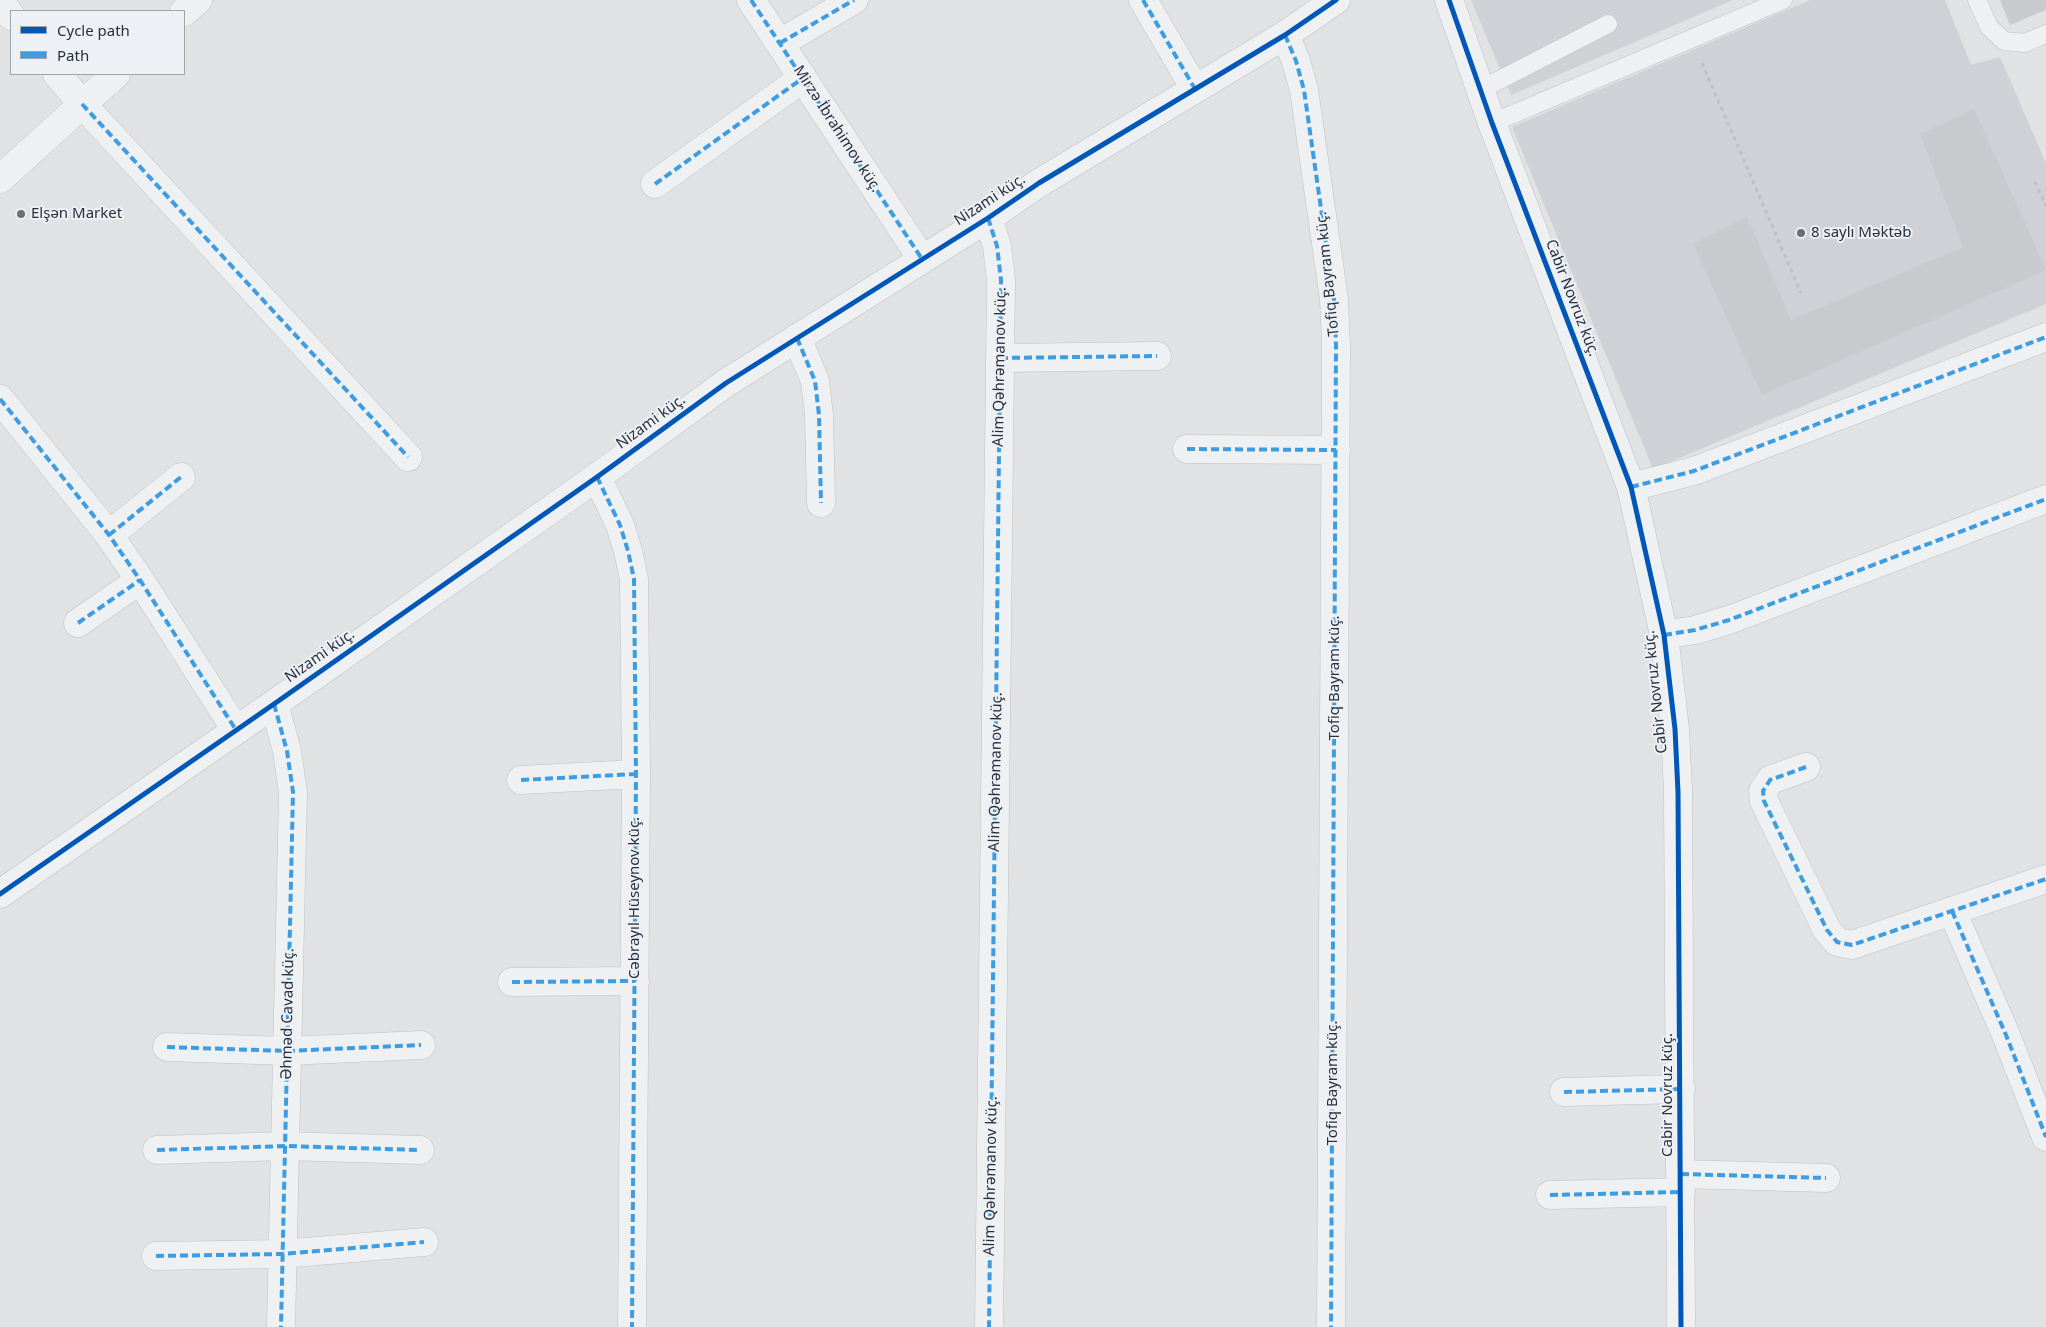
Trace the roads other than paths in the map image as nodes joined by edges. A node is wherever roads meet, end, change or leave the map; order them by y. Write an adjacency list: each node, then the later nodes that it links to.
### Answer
1 (198, 0): 10 (street)
2 (751, 0): 15 (street, Mirzə İbrahimov küç.)
3 (854, 0): 15 (street)
4 (1142, 0): 19 (street)
5 (1336, 0): 14 (street, Nizami küç.)
6 (1449, 0): 20 (street, Cabir Novruz küç.)
7 (1783, 0): 22 (lane)
8 (1977, 0): 13 (lane)
9 (0, 1): 11 (street)
10 (185, 11)
11 (10, 15)
12 (1608, 24): 20 (lane)
13 (2046, 34)
14 (1285, 35): 19 (street, Nizami küç.); 33 (street, Tofiq Bayram küç.)
15 (780, 43): 18 (street, Mirzə İbrahimov küç.)
16 (58, 75): 21 (street)
17 (115, 75): 21 (street)
18 (802, 78): 24 (street); 26 (street, Mirzə İbrahimov küç.)
19 (1195, 89): 25 (street, Nizami küç.)
20 (1480, 90): 22 (street, Cabir Novruz küç.)
21 (82, 104): 23 (street); 34 (street)
22 (1492, 123): 37 (street, Cabir Novruz küç.)
23 (0, 179)
24 (655, 184)
25 (988, 218): 26 (street, Nizami küç.); 30 (street, Alim Qəhrəmanov küç.)
26 (922, 259): 28 (street, Nizami küç.)
27 (2046, 337): 37 (street)
28 (797, 338): 36 (street, Nizami küç.); 39 (street)
29 (1157, 356): 30 (street)
30 (1000, 358): 71 (street, Alim Qəhrəmanov küç.)
31 (0, 398): 40 (street)
32 (1187, 449): 33 (street)
33 (1336, 450): 72 (street, Tofiq Bayram küç.)
34 (408, 457)
35 (181, 477): 40 (street)
36 (597, 477): 44 (street, Nizami küç.); 47 (street, Cəbrayıl Hüseynov küç.)
37 (1631, 487): 43 (street, Cabir Novruz küç.)
38 (2046, 500): 43 (street)
39 (821, 503)
40 (109, 535): 41 (street)
41 (140, 580): 42 (street); 45 (street)
42 (78, 622)
43 (1664, 635): 57 (street, Cabir Novruz küç.)
44 (274, 704): 45 (street, Nizami küç.); 56 (street, Əhməd Cavad küç.)
45 (236, 730): 50 (street, Nizami küç.)
46 (1806, 767): 51 (street)
47 (636, 774): 48 (street); 52 (street, Cəbrayıl Hüseynov küç.)
48 (521, 780)
49 (2046, 879): 51 (street)
50 (0, 894)
51 (1952, 911): 59 (street)
52 (634, 981): 53 (street); 70 (street, Cəbrayıl Hüseynov küç.)
53 (512, 982)
54 (421, 1045): 56 (street)
55 (167, 1048): 56 (street)
56 (287, 1051): 60 (street, Əhməd Cavad küç.)
57 (1681, 1089): 58 (street); 64 (street, Cabir Novruz küç.)
58 (1564, 1092)
59 (2046, 1137)
60 (285, 1146): 61 (street); 62 (street); 67 (street, Əhməd Cavad küç.)
61 (157, 1150)
62 (420, 1150)
63 (1826, 1178): 64 (street)
64 (1681, 1183): 65 (street); 73 (street, Cabir Novruz küç.)
65 (1550, 1195)
66 (424, 1242): 67 (street)
67 (282, 1254): 68 (street); 69 (street, Əhməd Cavad küç.)
68 (156, 1256)
69 (281, 1327)
70 (632, 1327)
71 (990, 1327)
72 (1331, 1327)
73 (1681, 1327)

